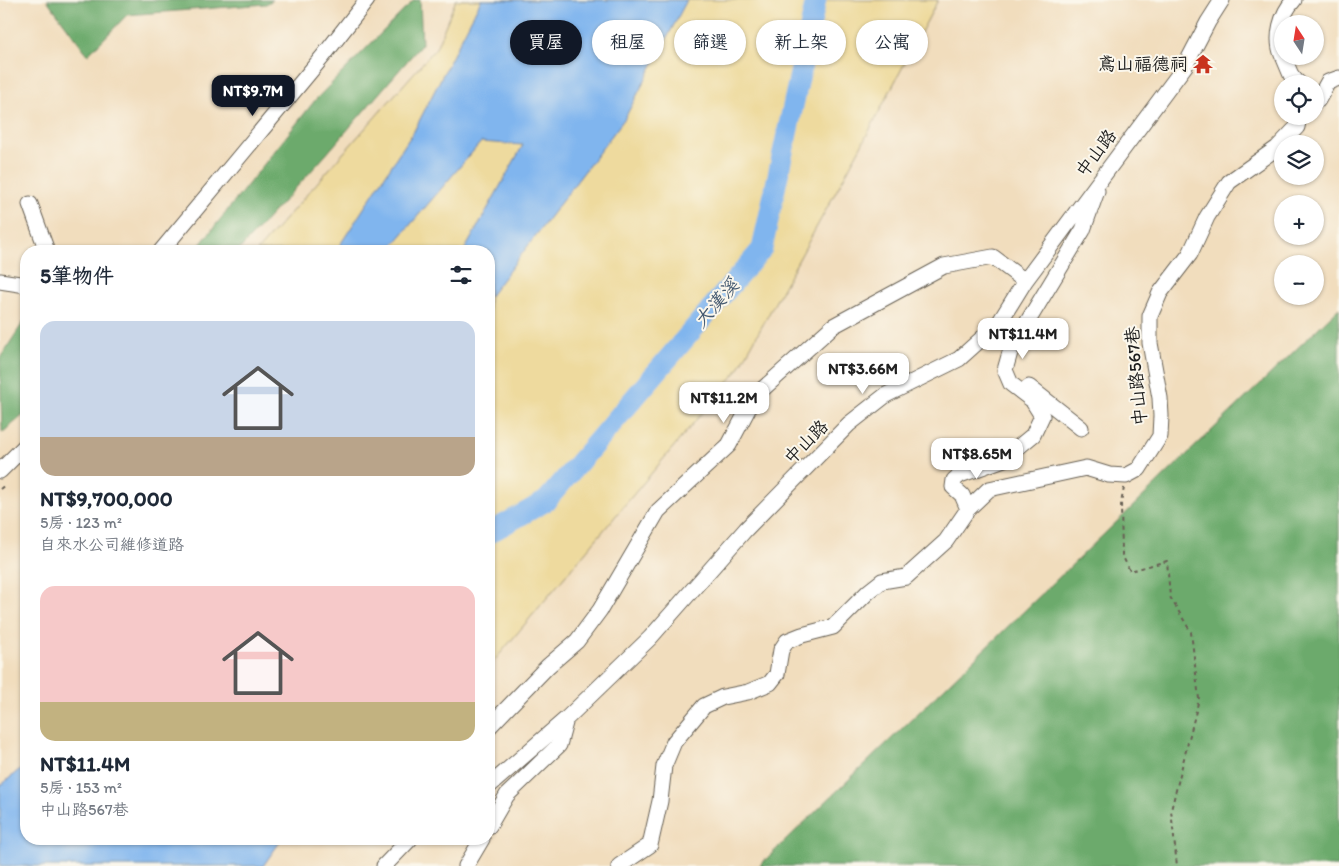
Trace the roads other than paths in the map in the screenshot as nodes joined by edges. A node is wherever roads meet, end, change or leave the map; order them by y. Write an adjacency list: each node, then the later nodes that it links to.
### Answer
1 (367, 0): 11 (street)
2 (1222, 0): 8 (street, 中山路)
3 (1294, 0): 4 (street)
4 (1285, 15)
5 (1339, 78): 6 (street)
6 (1324, 89)
7 (1297, 125): 19 (street, 中山路567巷)
8 (1103, 175): 13 (street, 中山路); 15 (street)
9 (30, 204): 10 (street)
10 (45, 245)
11 (166, 245)
12 (0, 281): 14 (street)
13 (1025, 281): 20 (street, 中山路); 21 (street)
14 (20, 284)
15 (1005, 370): 16 (street); 19 (street)
16 (1081, 428)
17 (20, 451): 18 (street)
18 (0, 471)
19 (968, 509): 28 (street)
20 (566, 719): 22 (street, 中山路); 23 (street)
21 (495, 721)
22 (495, 781)
23 (495, 816)
24 (404, 845): 26 (street)
25 (478, 845): 27 (street)
26 (384, 866)
27 (466, 866)
28 (618, 866)

